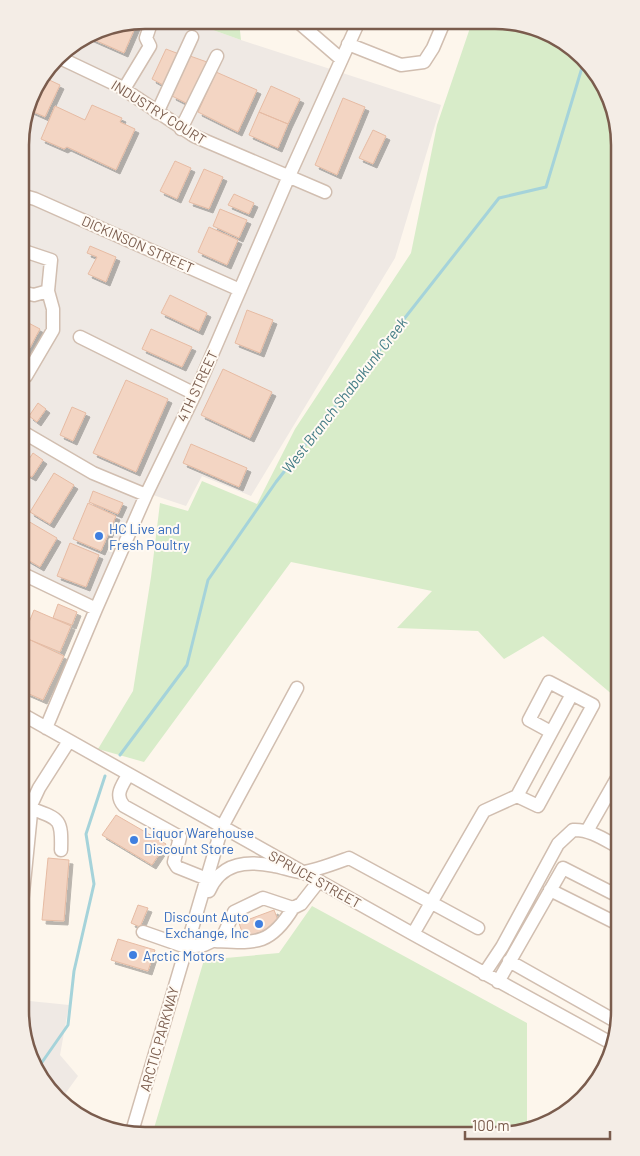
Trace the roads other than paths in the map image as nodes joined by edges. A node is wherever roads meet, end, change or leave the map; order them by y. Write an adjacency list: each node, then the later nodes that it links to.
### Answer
1 (149, 29): 10 (street)
2 (305, 29): 8 (street)
3 (355, 29): 6 (street, 4TH STREET)
4 (441, 29): 6 (street)
5 (192, 37): 11 (street)
6 (348, 44): 8 (street, 4TH STREET)
7 (217, 56): 12 (street)
8 (341, 59): 13 (street, 4TH STREET)
9 (66, 60): 10 (street, INDUSTRY COURT)
10 (124, 89): 11 (street, INDUSTRY COURT)
11 (157, 112): 12 (street, INDUSTRY COURT)
12 (181, 129): 13 (street, INDUSTRY COURT)
13 (289, 176): 14 (street, INDUSTRY COURT); 17 (street, 4TH STREET)
14 (324, 192)
15 (29, 197): 17 (street, DICKINSON STREET)
16 (29, 253): 18 (street)
17 (240, 290): 22 (street, 4TH STREET)
18 (48, 291): 19 (street); 21 (street)
19 (29, 294)
20 (80, 337): 22 (street)
21 (29, 368)
22 (195, 394): 24 (street, 4TH STREET)
23 (29, 436): 24 (street)
24 (146, 495): 26 (street, 4TH STREET)
25 (29, 577): 26 (street)
26 (96, 609): 30 (street, 4TH STREET)
27 (296, 688): 38 (street, ARCTIC PARKWAY)
28 (572, 694): 31 (street); 31 (street); 35 (street)
29 (29, 718): 30 (street, SPRUCE STREET)
30 (46, 728): 32 (street, SPRUCE STREET)
31 (551, 732): 35 (street)
32 (69, 741): 33 (street, SPRUCE STREET); 37 (street)
33 (128, 775): 38 (street, SPRUCE STREET); 44 (street)
34 (611, 788): 39 (street)
35 (516, 796): 48 (street)
36 (29, 804): 37 (street)
37 (32, 806): 40 (street); 42 (street)
38 (222, 827): 43 (street, SPRUCE STREET); 44 (street, ARCTIC PARKWAY)
39 (587, 831): 41 (street); 57 (street)
40 (29, 836)
41 (611, 843)
42 (61, 850)
43 (302, 872): 45 (street, SPRUCE STREET); 48 (street); 55 (street)
44 (206, 879): 55 (street, ARCTIC PARKWAY)
45 (319, 882): 49 (street); 53 (street, SPRUCE STREET)
46 (550, 890): 47 (street); 50 (street); 56 (street)
47 (611, 892)
48 (431, 902): 51 (street); 53 (street)
49 (293, 908): 54 (street); 54 (street)
50 (611, 920)
51 (478, 928)
52 (143, 932): 55 (street)
53 (413, 934): 57 (street, SPRUCE STREET)
54 (214, 941): 55 (street)
55 (186, 947): 63 (street, ARCTIC PARKWAY)
56 (509, 961): 58 (street); 59 (street)
57 (484, 974): 58 (street, SPRUCE STREET)
58 (498, 982): 61 (street, SPRUCE STREET)
59 (611, 1018)
60 (610, 1025): 61 (street)
61 (592, 1032): 62 (street, SPRUCE STREET)
62 (607, 1041)
63 (134, 1126)

